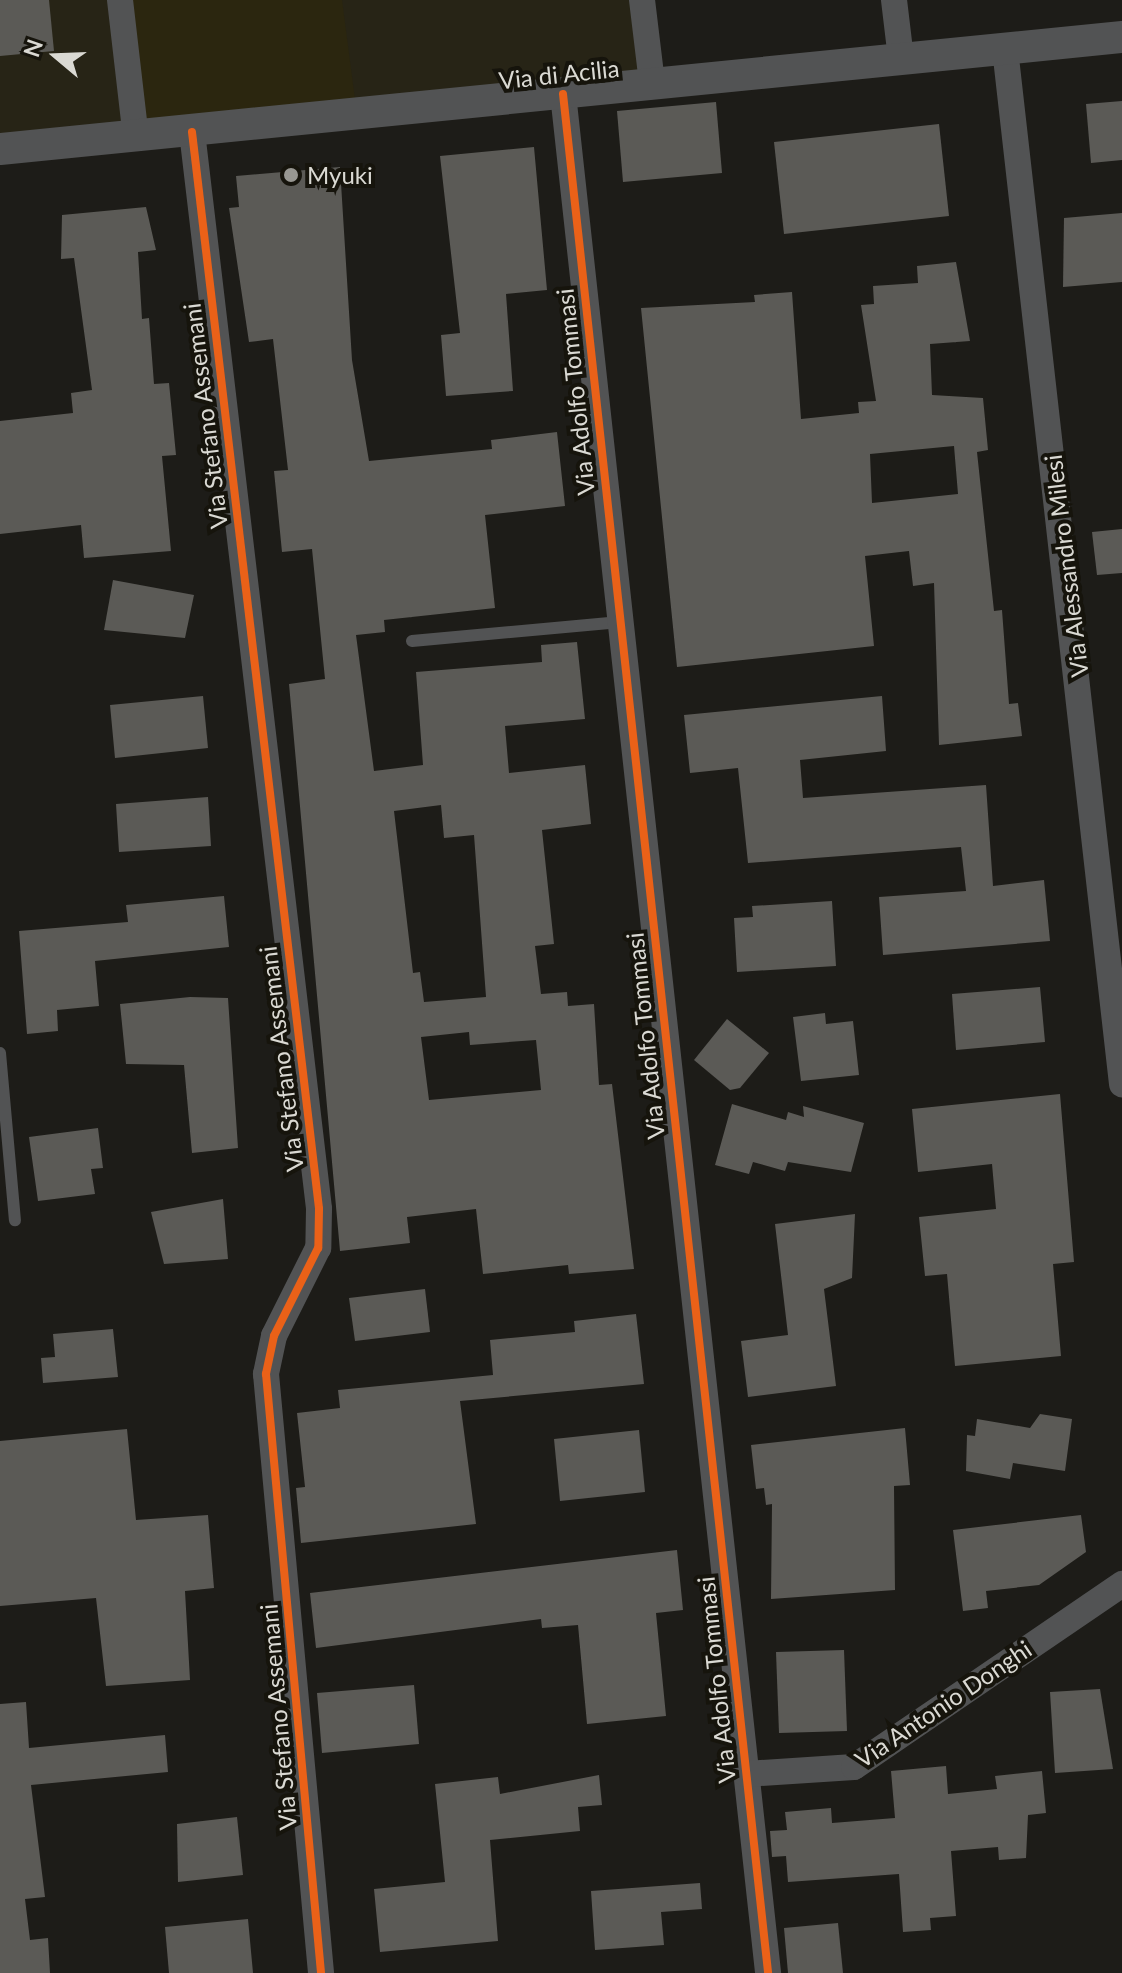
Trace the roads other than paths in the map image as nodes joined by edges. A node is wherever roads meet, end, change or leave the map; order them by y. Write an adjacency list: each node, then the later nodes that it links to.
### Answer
1 (120, 0): 10 (street)
2 (642, 0): 7 (street)
3 (894, 0): 6 (street)
4 (1122, 37): 5 (street, Via di Acilia)
5 (1005, 49): 6 (street, Via di Acilia); 15 (street, Via Alessandro Milesi)
6 (901, 59): 7 (street, Via di Acilia)
7 (652, 83): 8 (street, Via di Acilia)
8 (563, 94): 9 (street, Via di Acilia); 12 (street, Via Adolfo Tommasi)
9 (192, 132): 10 (street, Via di Acilia); 19 (street, Via Stefano Assemani)
10 (136, 138): 11 (street, Via di Acilia)
11 (0, 149)
12 (620, 622): 13 (lane); 18 (street, Via Adolfo Tommasi)
13 (412, 641)
14 (0, 1053): 16 (lane)
15 (1122, 1084)
16 (15, 1220)
17 (1122, 1584): 18 (street, Via Antonio Donghi)
18 (746, 1774): 20 (street, Via Adolfo Tommasi)
19 (321, 1973)
20 (768, 1973)

